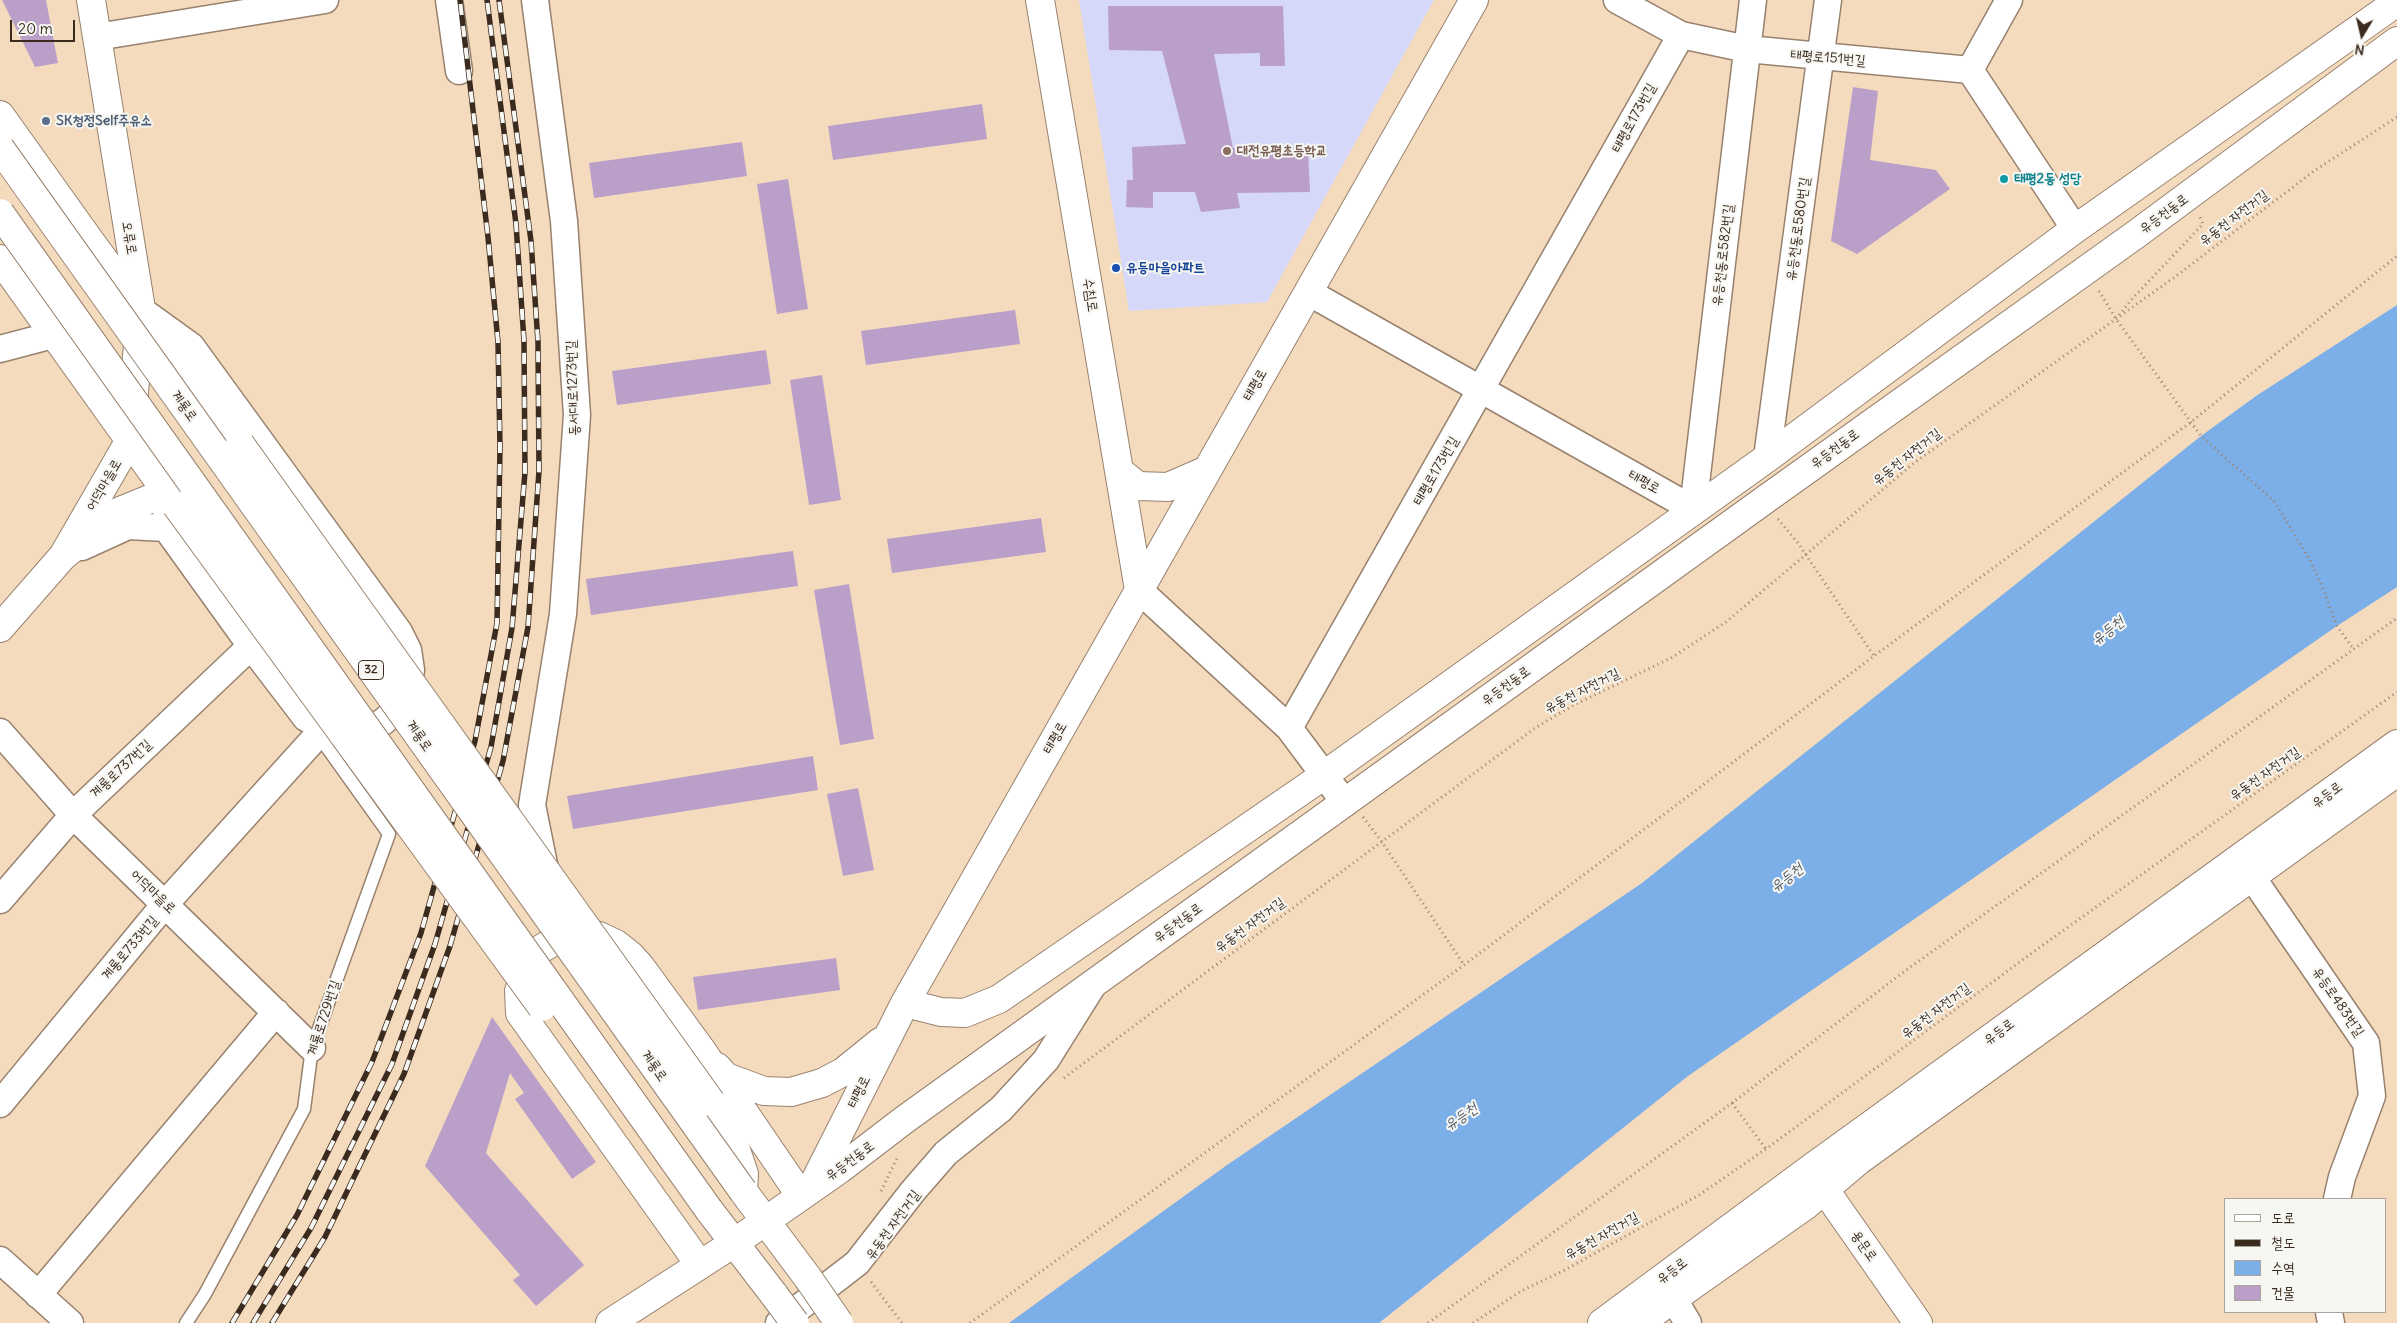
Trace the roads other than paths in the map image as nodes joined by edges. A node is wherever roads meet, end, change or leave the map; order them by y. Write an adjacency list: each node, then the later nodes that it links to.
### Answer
1 (91, 0): 13 (main road, 오류로)
2 (326, 0): 13 (street)
3 (448, 0): 18 (street)
4 (535, 0): 50 (street, 동서대로1273번길)
5 (1040, 0): 32 (main road, 수침로)
6 (1474, 0): 24 (main road, 태평로)
7 (1617, 0): 12 (street, 태평로151번길)
8 (1753, 0): 15 (street, 유등천동로582번길)
9 (1828, 0): 16 (street, 유등천동로580번길)
10 (2009, 0): 17 (street)
11 (2397, 2): 22 (main road)
12 (1681, 35): 15 (street, 태평로151번길); 28 (street, 태평로173번길)
13 (97, 37): 25 (main road, 오류로)
14 (2397, 41): 45 (main road, 유등천동로)
15 (1746, 50): 16 (street, 태평로151번길); 34 (street, 유등천동로582번길)
16 (1822, 58): 17 (street, 태평로151번길); 30 (street, 유등천동로580번길)
17 (1970, 70): 22 (street)
18 (459, 71)
19 (0, 115): 25 (main road)
20 (0, 148): 59 (main road, 계룡로 / 32, bridge)
21 (0, 213): 62 (main road, bridge)
22 (2075, 229): 30 (main road)
23 (0, 259): 26 (main road)
24 (1308, 292): 28 (street, 태평로); 31 (main road, 태평로)
25 (141, 309): 29 (main road, 오류로); 39 (street); 59 (main road, bridge)
26 (53, 336): 27 (street); 29 (main road)
27 (0, 350)
28 (1482, 390): 34 (street, 태평로); 40 (street, 태평로173번길)
29 (130, 440): 33 (main road); 35 (main road, 어덕마을로)
30 (1767, 458): 34 (main road)
31 (1207, 470): 32 (main road); 36 (main road, 태평로)
32 (1119, 471): 36 (main road, 수침로)
33 (170, 509): 35 (street, 어덕마을로); 35 (main road); 38 (street); 62 (main road, bridge)
34 (1693, 509): 44 (main road)
35 (63, 556): 37 (main road, 어덕마을로)
36 (1139, 590): 40 (street); 52 (main road, 태평로)
37 (0, 628)
38 (251, 646): 39 (street); 46 (street, 계룡로737번길)
39 (323, 728): 49 (street, 계룡로733번길); 55 (lane, 계룡로729번길)
40 (1289, 728): 44 (street)
41 (0, 732): 46 (street, 어덕마을로)
42 (2397, 744): 58 (main road, 유등로)
43 (2397, 772): 47 (main road, 유등로)
44 (1323, 776): 45 (street); 52 (main road)
45 (1354, 809): 51 (main road, 유등천동로)
46 (74, 815): 48 (street, 계룡로737번길); 49 (street, 어덕마을로)
47 (2252, 876): 58 (main road, 유등로); 61 (street, 유등로483번길)
48 (0, 900)
49 (165, 904): 53 (street, 어덕마을로); 57 (street, 계룡로733번길)
50 (559, 938): 56 (main road); 66 (main road)
51 (1093, 984): 60 (main road, 유등천동로); 72 (street)
52 (905, 1003): 54 (main road, 태평로)
53 (276, 1012): 55 (street, 어덕마을로); 67 (street)
54 (887, 1036): 56 (main road); 60 (main road, 태평로)
55 (312, 1048): 70 (lane, 계룡로729번길)
56 (700, 1048): 60 (main road)
57 (0, 1104)
58 (1818, 1180): 68 (main road, 유등로); 75 (main road, 유등로); 78 (main road, 용문로)
59 (742, 1191): 63 (main road, 계룡로 / 32)
60 (806, 1192): 63 (main road, 유등천동로)
61 (2337, 1198)
62 (709, 1210): 64 (main road)
63 (766, 1221): 64 (main road, 유등천동로); 74 (main road, 계룡로 / 32, bridge)
64 (734, 1243): 66 (main road, 유등천동로); 73 (main road, bridge)
65 (0, 1260): 67 (street)
66 (700, 1265): 71 (main road, 유등천동로)
67 (38, 1295): 69 (street)
68 (1673, 1298): 76 (main road, 유등로); 77 (street)
69 (70, 1323)
70 (186, 1323)
71 (610, 1323)
72 (779, 1323)
73 (794, 1323)
74 (839, 1323)
75 (1602, 1323)
76 (1639, 1323)
77 (1688, 1323)
78 (1918, 1323)

